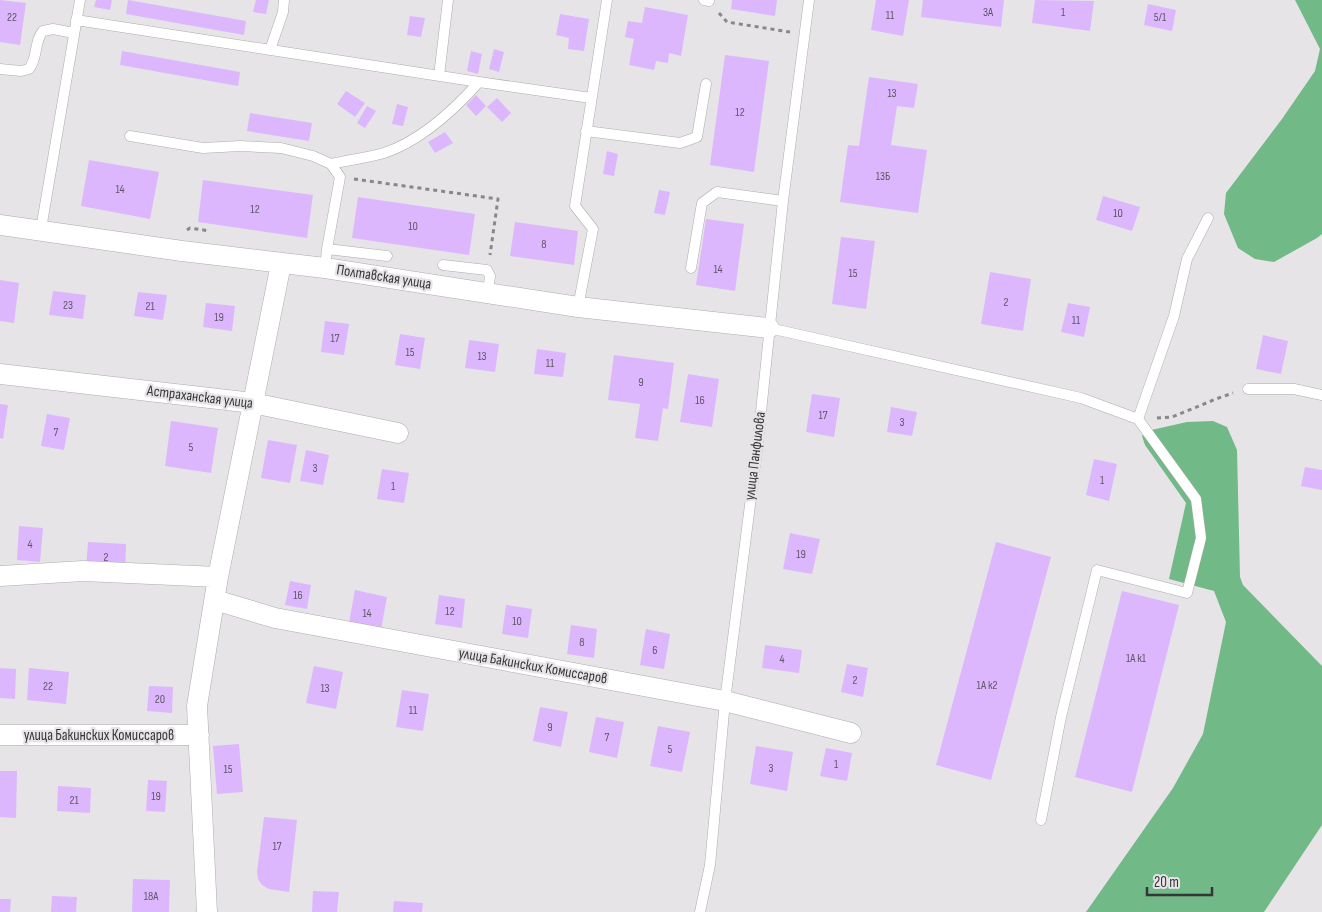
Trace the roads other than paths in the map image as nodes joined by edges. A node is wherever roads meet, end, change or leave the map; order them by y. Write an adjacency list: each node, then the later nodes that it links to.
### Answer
1 (80, 0): 6 (lane)
2 (284, 0): 8 (lane)
3 (448, 0): 10 (lane)
4 (607, 0): 13 (lane)
5 (809, 0): 17 (lane, улица Панфилова)
6 (76, 20): 7 (lane); 8 (lane)
7 (74, 33): 9 (lane); 20 (lane)
8 (270, 50): 10 (lane)
9 (0, 69)
10 (439, 76): 11 (lane)
11 (479, 82): 13 (lane); 16 (lane)
12 (706, 84): 14 (lane)
13 (591, 98): 14 (lane)
14 (586, 131): 27 (lane)
15 (130, 136): 16 (lane)
16 (331, 164): 22 (lane)
17 (783, 201): 25 (lane); 28 (lane, улица Панфилова)
18 (1208, 218): 33 (lane)
19 (0, 224): 20 (street, Полтавская улица)
20 (40, 229): 23 (street, Полтавская улица)
21 (386, 256): 22 (lane)
22 (326, 258): 23 (street, Полтавская улица); 26 (street, Полтавская улица)
23 (281, 264): 32 (street)
24 (443, 266): 26 (lane)
25 (691, 268)
26 (488, 292): 27 (street, Полтавская улица)
27 (578, 307): 28 (street, Полтавская улица)
28 (768, 328): 33 (lane); 38 (lane, улица Панфилова)
29 (0, 374): 32 (street, Астраханская улица)
30 (1248, 389): 31 (lane)
31 (1322, 394)
32 (253, 404): 34 (street, Астраханская улица); 36 (street)
33 (1138, 419): 42 (lane)
34 (398, 433)
35 (0, 576): 36 (street)
36 (218, 577): 37 (street)
37 (215, 600): 38 (street, улица Бакинских Комиссаров); 41 (street)
38 (725, 701): 39 (street, улица Бакинских Комиссаров); 44 (lane, улица Панфилова)
39 (851, 733)
40 (0, 734): 41 (street, улица Бакинских Комиссаров)
41 (199, 735): 43 (street)
42 (1041, 820)
43 (207, 912)
44 (700, 912)

